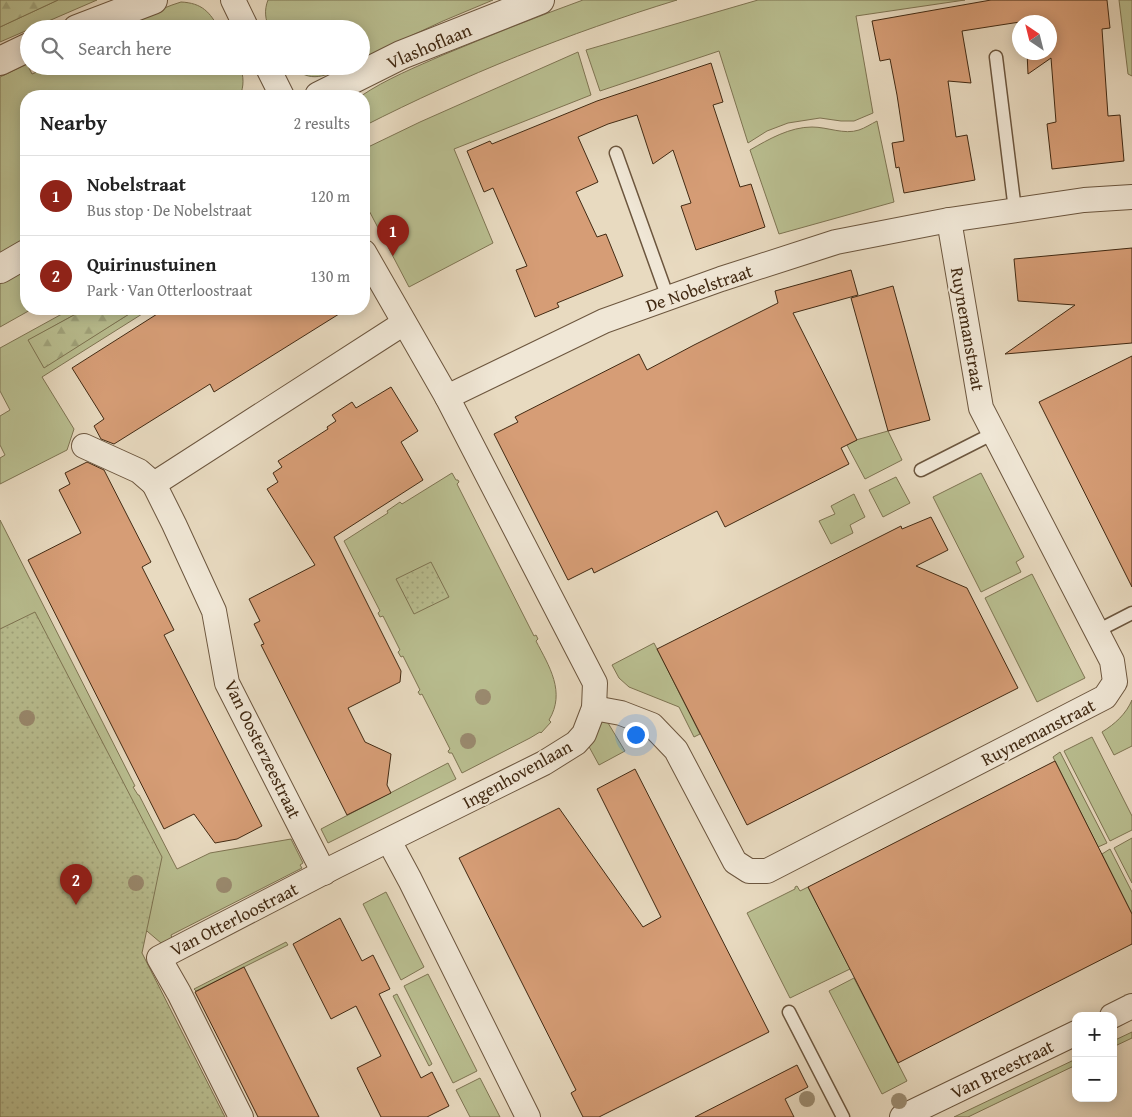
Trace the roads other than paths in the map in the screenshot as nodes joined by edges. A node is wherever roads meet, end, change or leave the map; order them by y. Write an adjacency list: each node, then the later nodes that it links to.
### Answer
1 (153, 0): 4 (street)
2 (233, 0): 5 (street)
3 (540, 0): 9 (street, Vlashoflaan)
4 (101, 20)
5 (243, 20)
6 (20, 51): 8 (street)
7 (996, 57): 16 (lane)
8 (0, 61)
9 (370, 70)
10 (271, 75): 12 (street)
11 (361, 75): 13 (street, Vlashoflaan)
12 (279, 90)
13 (331, 90)
14 (616, 153): 21 (lane)
15 (1132, 197): 16 (street, De Nobelstraat)
16 (1015, 210): 17 (street, De Nobelstraat)
17 (950, 220): 21 (street, De Nobelstraat); 24 (street, Ruynemanstraat)
18 (20, 257): 20 (street)
19 (370, 263): 22 (street)
20 (0, 269)
21 (668, 298): 23 (street, De Nobelstraat)
22 (404, 323): 23 (street); 27 (street)
23 (447, 398): 30 (street, Ingenhovenlaan)
24 (994, 433): 26 (lane); 29 (street, Ruynemanstraat)
25 (84, 446): 27 (street, Van Oosterzeestraat)
26 (921, 470)
27 (154, 484): 32 (street, Van Oosterzeestraat)
28 (1132, 613): 29 (lane)
29 (1097, 631): 30 (street, Ruynemanstraat)
30 (594, 708): 31 (street, Ingenhovenlaan)
31 (389, 841): 32 (street, Van Otterloostraat); 38 (street)
32 (324, 873): 37 (street, Van Otterloostraat)
33 (1132, 1006): 35 (street)
34 (789, 1012): 39 (lane)
35 (1117, 1014)
36 (1072, 1035): 40 (street, Van Breestraat)
37 (241, 1117)
38 (528, 1117)
39 (844, 1117)
40 (902, 1117)

